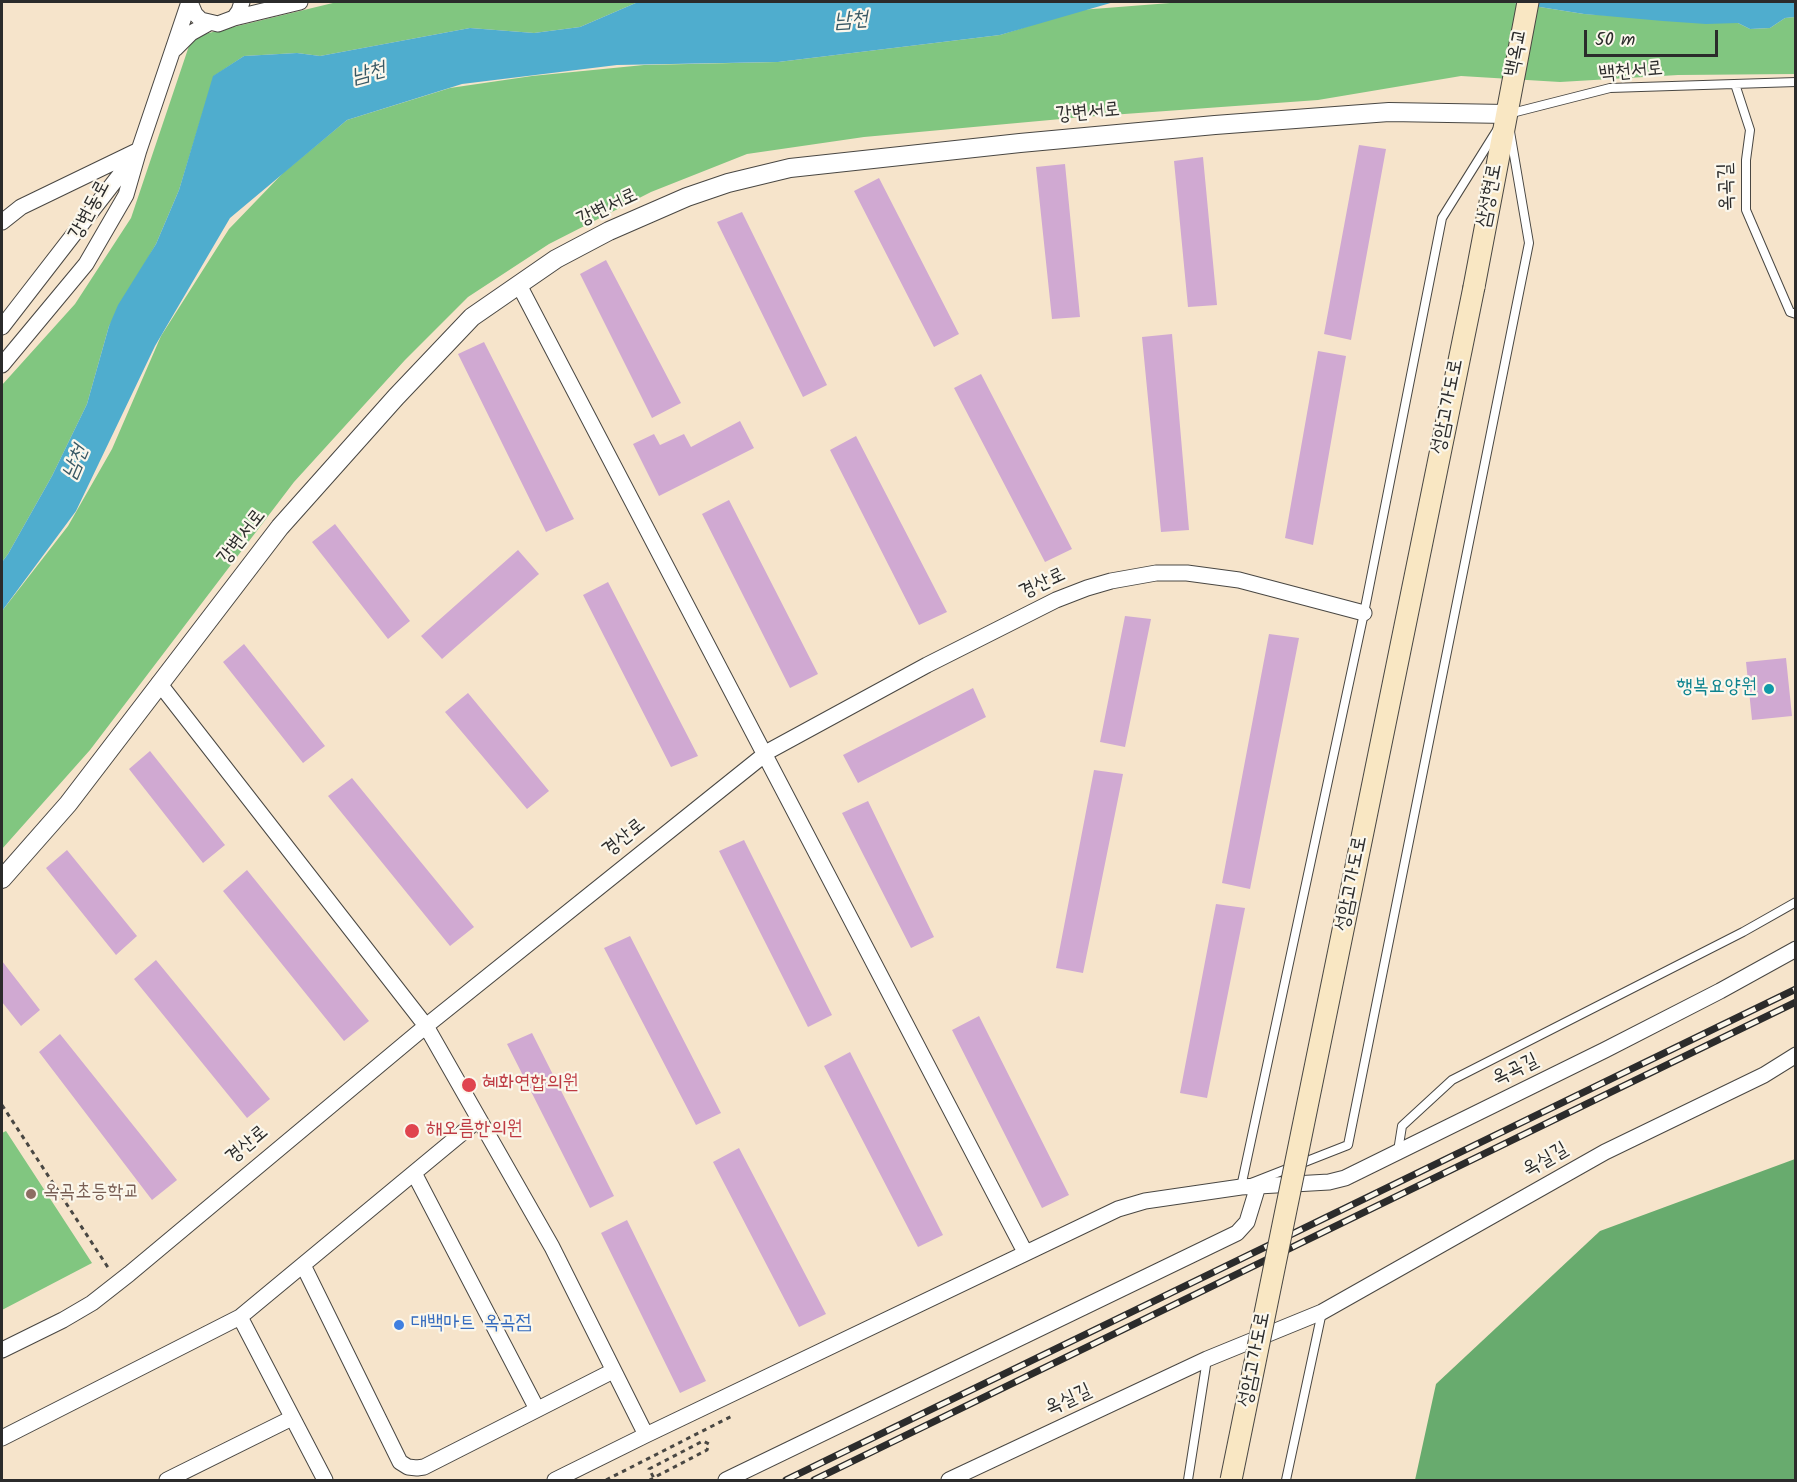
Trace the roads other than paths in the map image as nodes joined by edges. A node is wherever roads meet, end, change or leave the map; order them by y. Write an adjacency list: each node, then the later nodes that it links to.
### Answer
1 (189, 2): 7 (street, 강변동로); 8 (street, 강변동로)
2 (242, 2): 6 (street)
3 (300, 2): 5 (street, 강변동로)
4 (1528, 2): 11 (main road, 백옥교)
5 (270, 4): 6 (street, 강변동로)
6 (234, 18): 7 (street, 강변동로)
7 (209, 24): 8 (street, 강변동로)
8 (173, 51): 12 (street, 강변동로)
9 (1796, 82): 10 (lane, 백천서로)
10 (1735, 84): 11 (lane, 백천서로); 16 (lane, 옥곡길)
11 (1508, 109): 14 (street, 강변서로); 15 (main road, 삼성현로); 19 (lane); 31 (lane)
12 (139, 150): 13 (street); 17 (street); 18 (street, 강변동로)
13 (2, 222)
14 (519, 285): 20 (street, 강변서로); 21 (street)
15 (1474, 287): 49 (main road, 성암고가도로, bridge)
16 (1796, 314)
17 (2, 327)
18 (2, 365)
19 (1364, 613): 21 (street, 경산로); 31 (lane)
20 (159, 683): 22 (street, 강변서로); 25 (street)
21 (765, 755): 25 (street, 경산로); 32 (street)
22 (2, 879)
23 (1796, 902): 28 (lane)
24 (1796, 949): 28 (street, 옥곡길)
25 (426, 1026): 27 (street); 36 (street, 경산로)
26 (1796, 1055): 34 (street, 옥실길)
27 (479, 1119): 29 (street); 38 (street)
28 (1398, 1152): 30 (street, 옥곡길)
29 (414, 1173): 33 (street); 39 (street)
30 (1258, 1186): 31 (street, 옥곡길); 46 (street)
31 (1241, 1187): 32 (street, 옥곡길)
32 (1025, 1252): 41 (street, 옥곡길)
33 (303, 1265): 35 (street); 39 (street)
34 (1322, 1312): 37 (street, 옥실길); 50 (lane)
35 (240, 1317): 40 (street); 42 (street)
36 (2, 1350)
37 (1207, 1359): 47 (street, 옥실길); 48 (lane)
38 (613, 1371): 39 (street); 41 (street)
39 (537, 1409)
40 (292, 1418): 43 (street); 44 (street)
41 (646, 1435): 45 (street, 옥곡길)
42 (2, 1438)
43 (167, 1480)
44 (326, 1480)
45 (555, 1480)
46 (726, 1480)
47 (950, 1480)
48 (1188, 1480)
49 (1232, 1480)
50 (1286, 1480)

